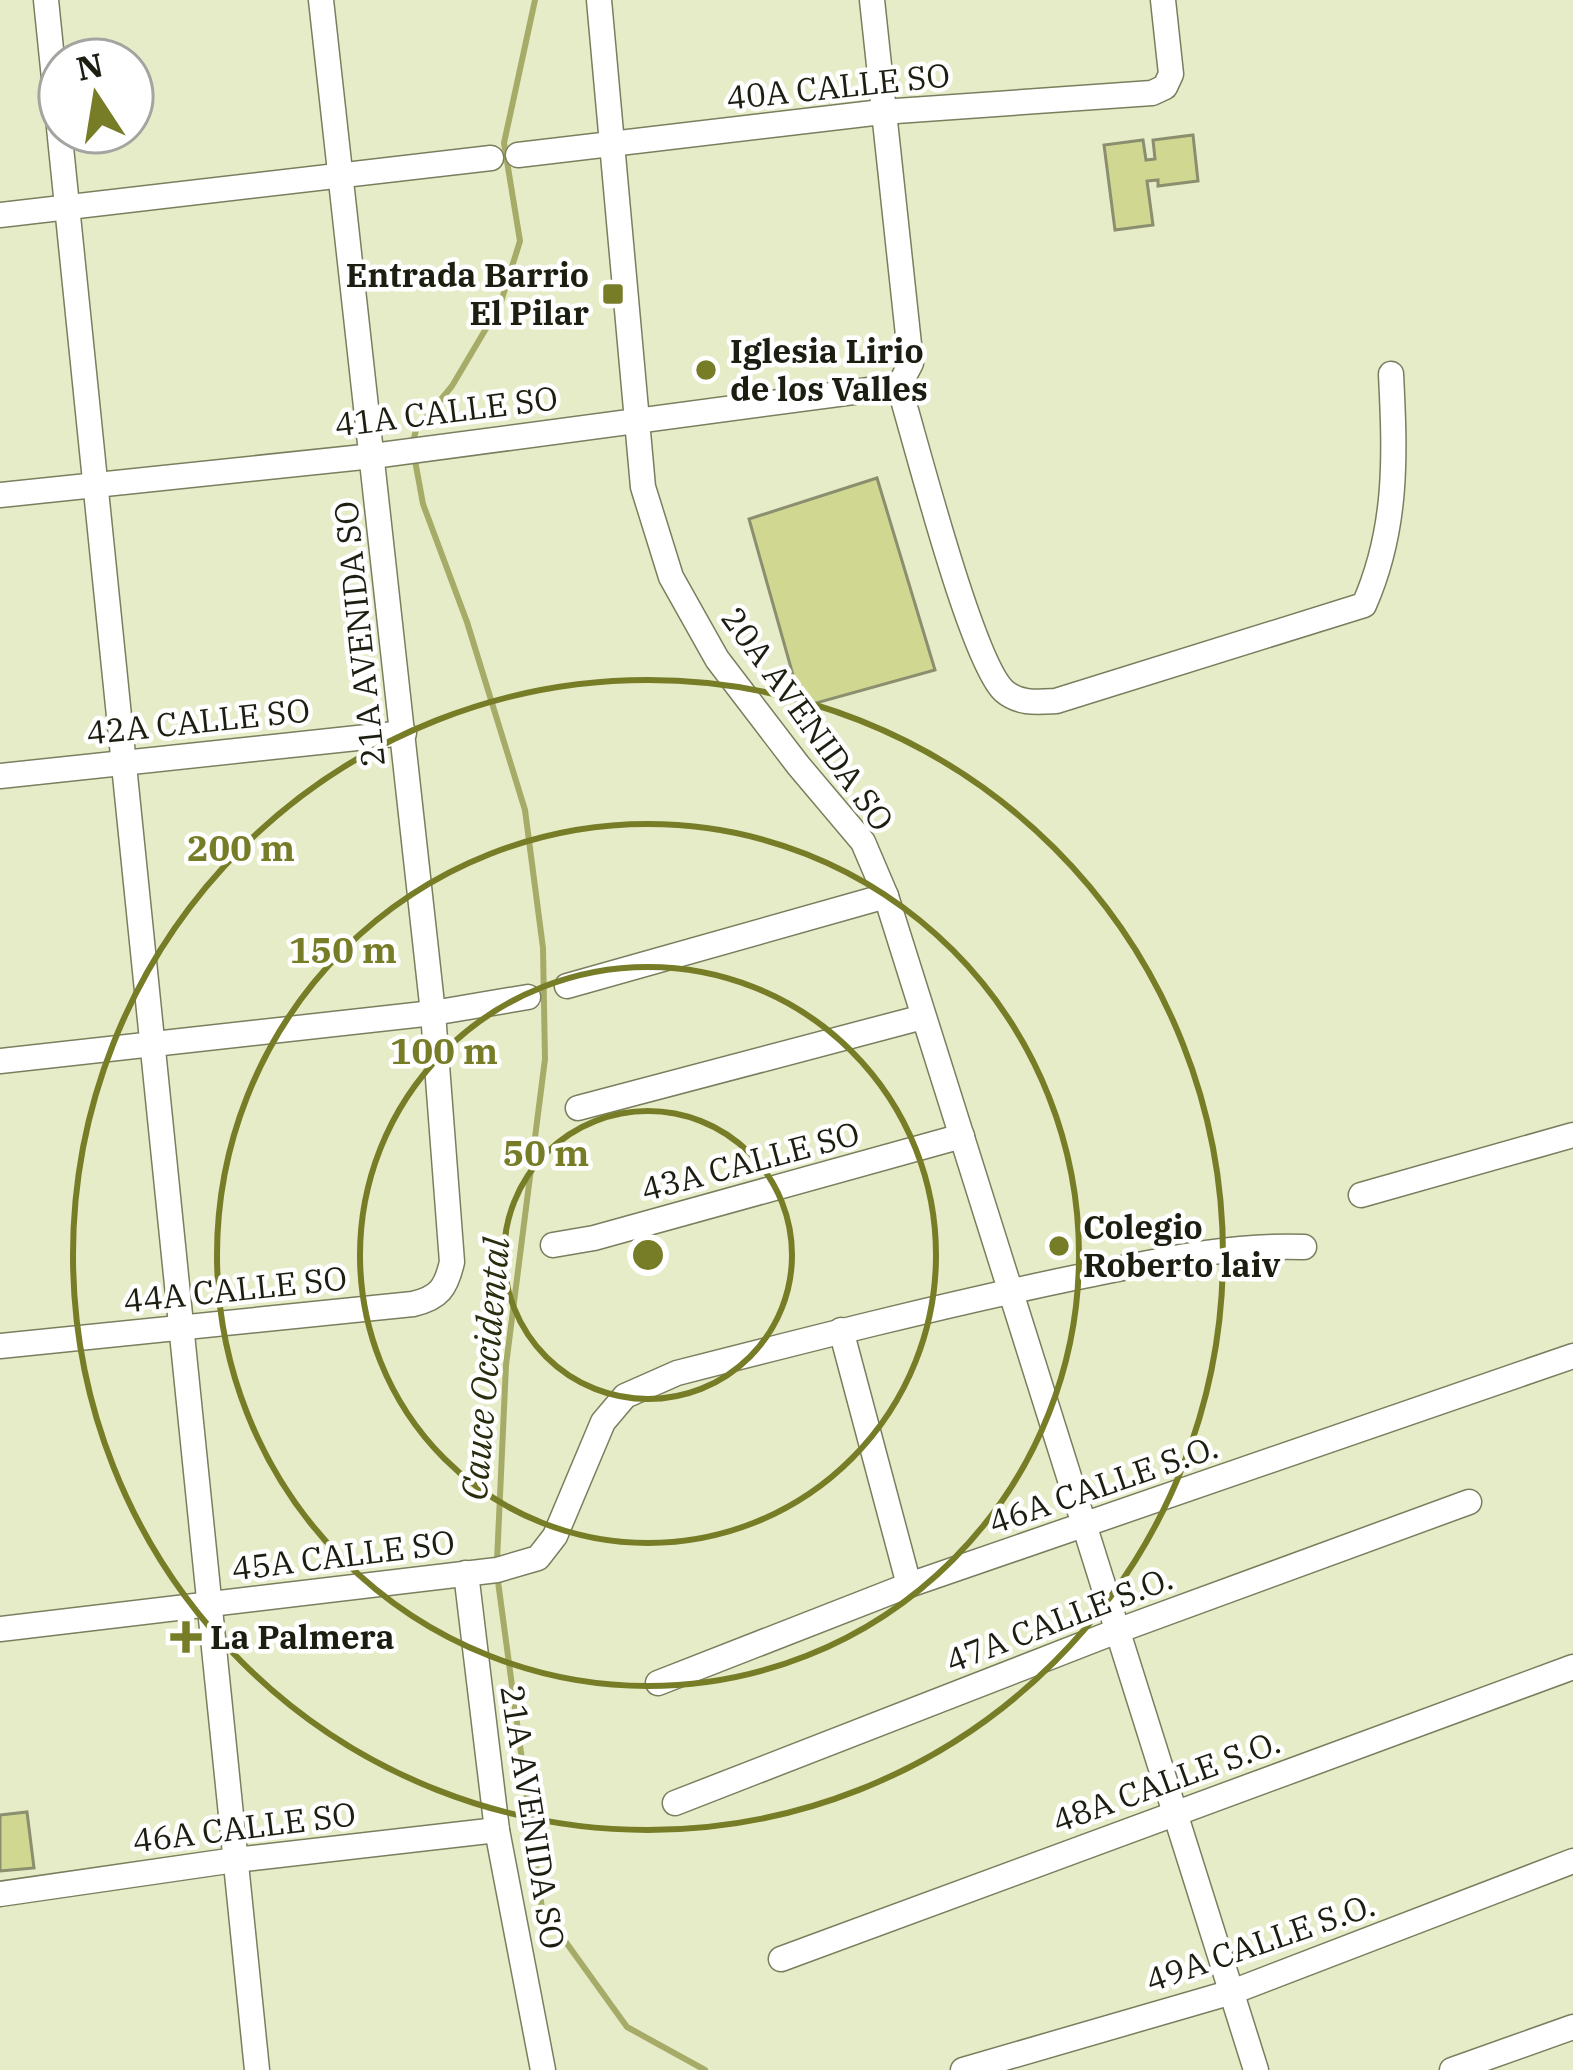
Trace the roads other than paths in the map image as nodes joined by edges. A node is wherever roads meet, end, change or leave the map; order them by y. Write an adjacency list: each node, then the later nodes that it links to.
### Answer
1 (46, 0): 11 (street)
2 (321, 0): 10 (street, 21A AVENIDA SO)
3 (599, 0): 7 (street, 20A AVENIDA SO)
4 (872, 0): 6 (street)
5 (1163, 0): 6 (street, 40A CALLE SO)
6 (882, 112): 7 (street, 40A CALLE SO); 14 (street)
7 (611, 144): 8 (street, 40A CALLE SO); 15 (street, 20A AVENIDA SO)
8 (518, 154)
9 (491, 158): 10 (street)
10 (341, 175): 11 (street); 16 (street, 21A AVENIDA SO)
11 (68, 207): 12 (street); 17 (street)
12 (0, 215)
13 (1391, 374): 14 (street)
14 (899, 386): 15 (street, 41A CALLE SO)
15 (637, 420): 16 (street, 41A CALLE SO); 22 (street, 20A AVENIDA SO)
16 (373, 456): 17 (street, 41A CALLE SO); 19 (street, 21A AVENIDA SO)
17 (93, 484): 18 (street, 41A CALLE SO); 20 (street)
18 (0, 494)
19 (404, 733): 20 (street, 42A CALLE SO); 25 (street, 21A AVENIDA SO)
20 (122, 762): 21 (street, 42A CALLE SO); 27 (street)
21 (0, 776)
22 (886, 896): 23 (street); 26 (street, 20A AVENIDA SO)
23 (567, 986)
24 (528, 997): 25 (street)
25 (434, 1013): 27 (street); 35 (street, 21A AVENIDA SO)
26 (923, 1017): 29 (street); 30 (street, 20A AVENIDA SO)
27 (151, 1043): 28 (street); 37 (street)
28 (0, 1061)
29 (578, 1108)
30 (962, 1136): 33 (street, 43A CALLE SO); 36 (street, 20A AVENIDA SO)
31 (1573, 1136): 32 (street)
32 (1361, 1195)
33 (554, 1245)
34 (1304, 1247): 36 (street, 45A CALLE SO)
35 (452, 1262): 37 (street, 44A CALLE SO)
36 (1012, 1291): 38 (street, 45A CALLE SO); 42 (street, 20A AVENIDA SO)
37 (181, 1329): 39 (street, 44A CALLE SO); 45 (street)
38 (842, 1330): 43 (street, 45A CALLE SO); 44 (street)
39 (0, 1346)
40 (1573, 1356): 42 (street, 46A CALLE S.O.)
41 (1469, 1502): 47 (street, 47A CALLE S.O.)
42 (1084, 1526): 44 (street, 46A CALLE S.O.); 47 (street, 20A AVENIDA SO)
43 (466, 1573): 45 (street, 45A CALLE SO); 52 (street, 21A AVENIDA SO)
44 (909, 1586): 49 (street, 46A CALLE S.O.)
45 (210, 1604): 46 (street, 45A CALLE SO); 53 (street)
46 (0, 1629)
47 (1117, 1630): 50 (street, 47A CALLE S.O.); 51 (street, 20A AVENIDA SO)
48 (1573, 1667): 51 (street, 48A CALLE S.O.)
49 (658, 1683)
50 (675, 1803)
51 (1175, 1813): 56 (street, 48A CALLE S.O.); 57 (street, 20A AVENIDA SO)
52 (496, 1830): 53 (street, 46A CALLE SO); 60 (street, 21A AVENIDA SO)
53 (236, 1859): 55 (street, 46A CALLE SO); 59 (street)
54 (1573, 1862): 57 (street, 49A CALLE S.O.)
55 (0, 1894)
56 (782, 1959)
57 (1232, 1992): 61 (street, 49A CALLE S.O.); 62 (street, 20A AVENIDA SO)
58 (1573, 2027): 63 (street)
59 (257, 2070)
60 (543, 2070)
61 (963, 2070)
62 (1256, 2070)
63 (1452, 2070)

